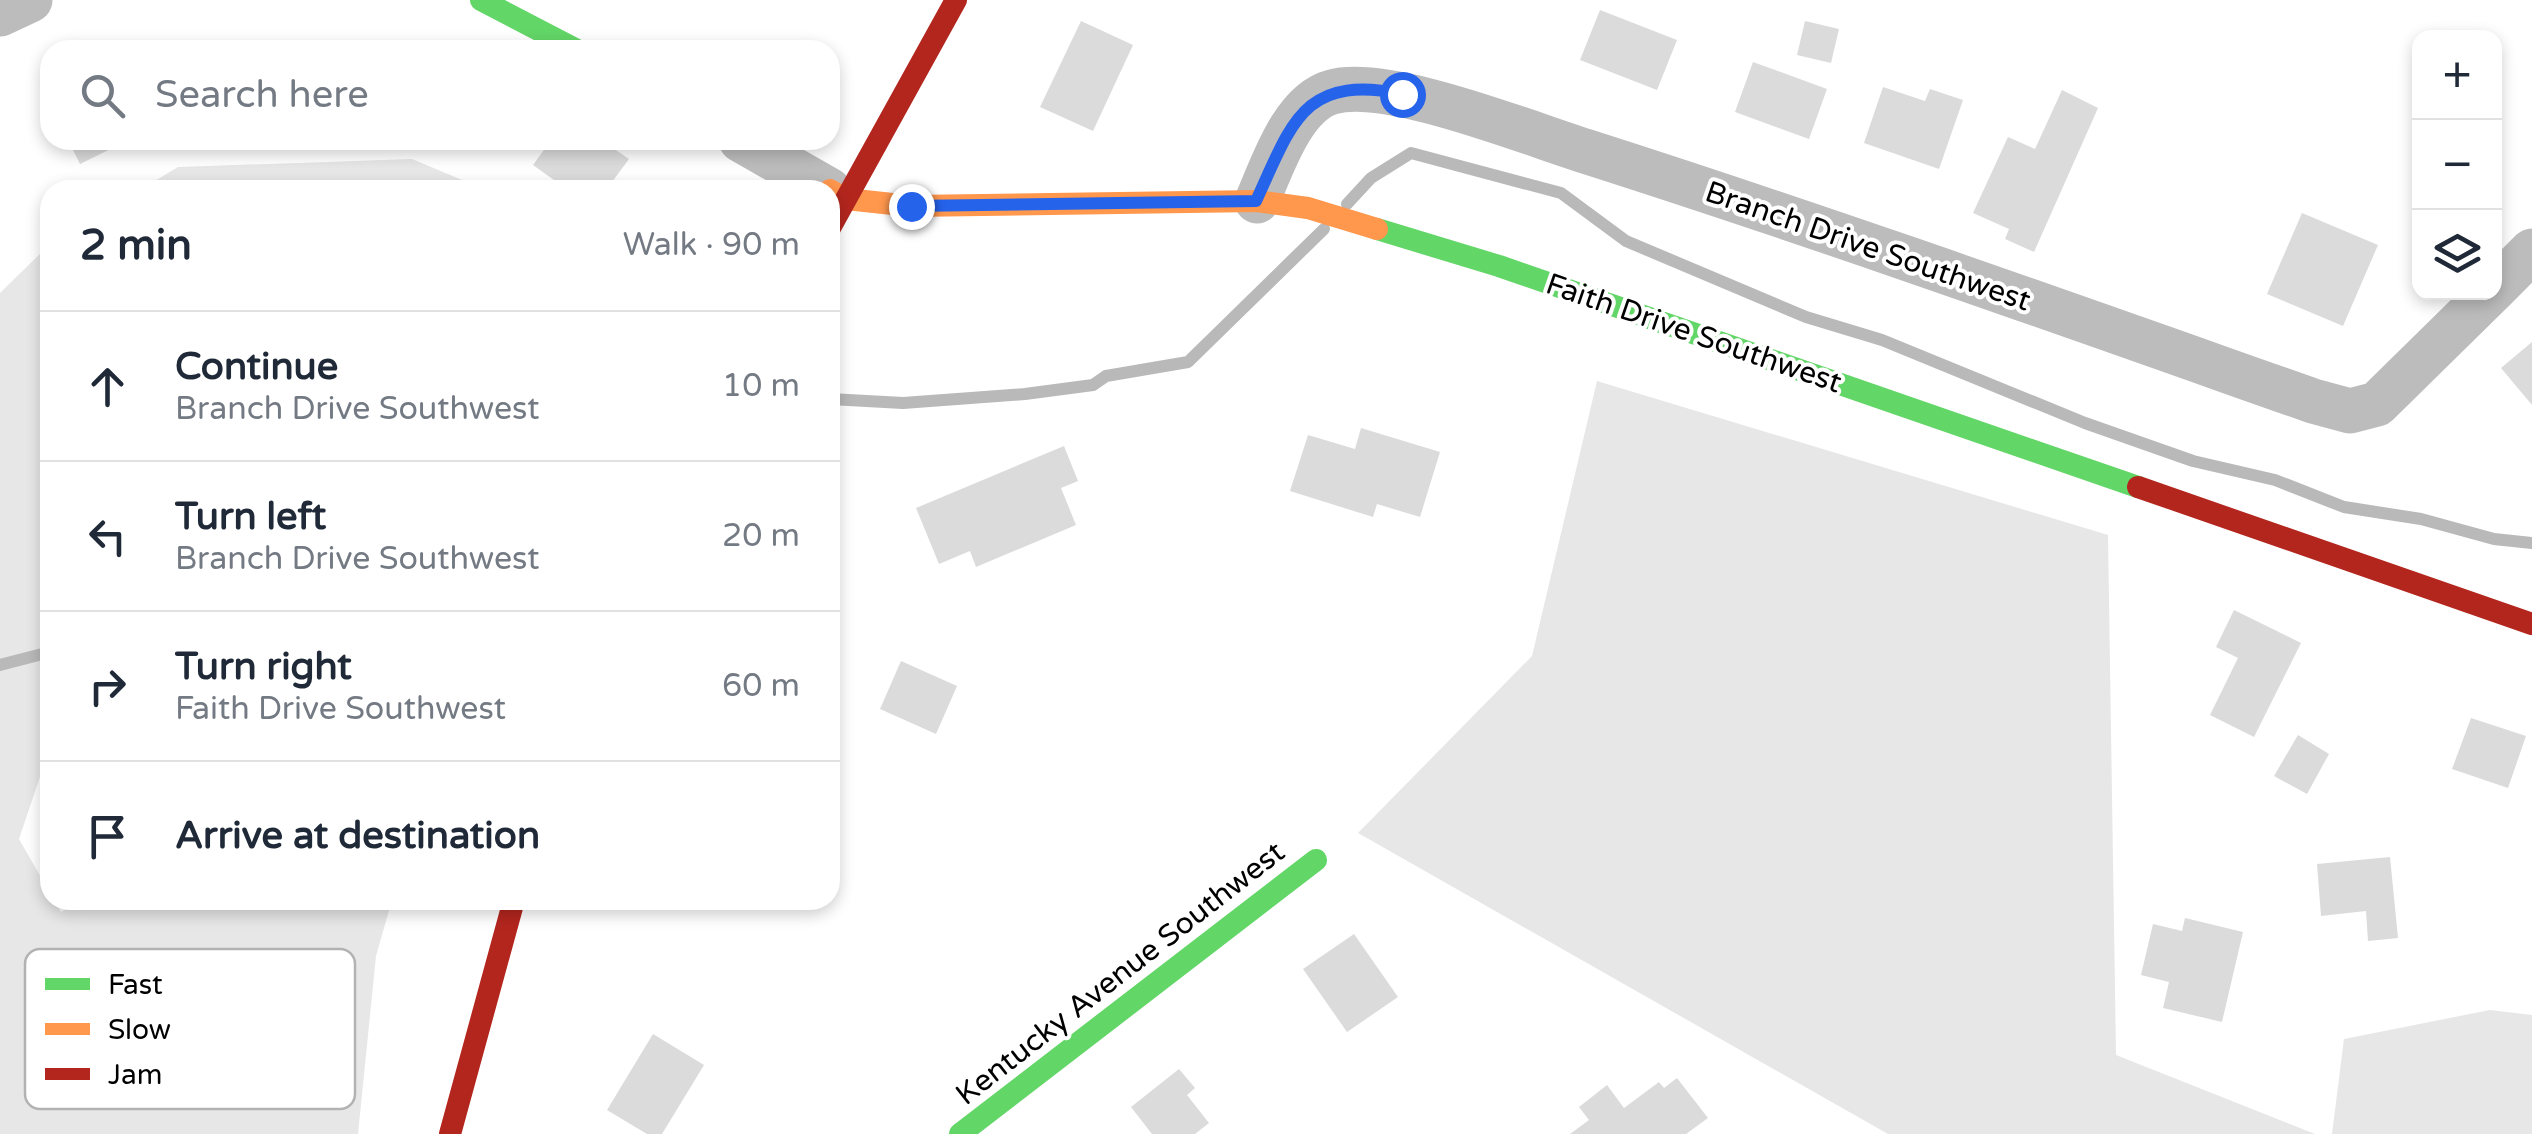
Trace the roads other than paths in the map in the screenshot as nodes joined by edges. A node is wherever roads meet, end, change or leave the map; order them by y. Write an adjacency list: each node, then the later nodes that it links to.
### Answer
1 (30, 0): 4 (street)
2 (481, 0): 5 (street)
3 (956, 0): 8 (street)
4 (0, 14)
5 (558, 40)
6 (759, 150): 7 (street, Faith Drive Southwest)
7 (812, 180)
8 (840, 185)
9 (840, 194): 10 (street, Faith Drive Southwest)
10 (1256, 201): 13 (street, Branch Drive Southwest); 14 (street, Faith Drive Southwest)
11 (2532, 252): 12 (street, Branch Drive Southwest)
12 (2502, 280)
13 (2482, 300)
14 (2532, 624)
15 (1316, 860): 18 (street, Kentucky Avenue Southwest)
16 (511, 910): 17 (street)
17 (450, 1134)
18 (960, 1134)

